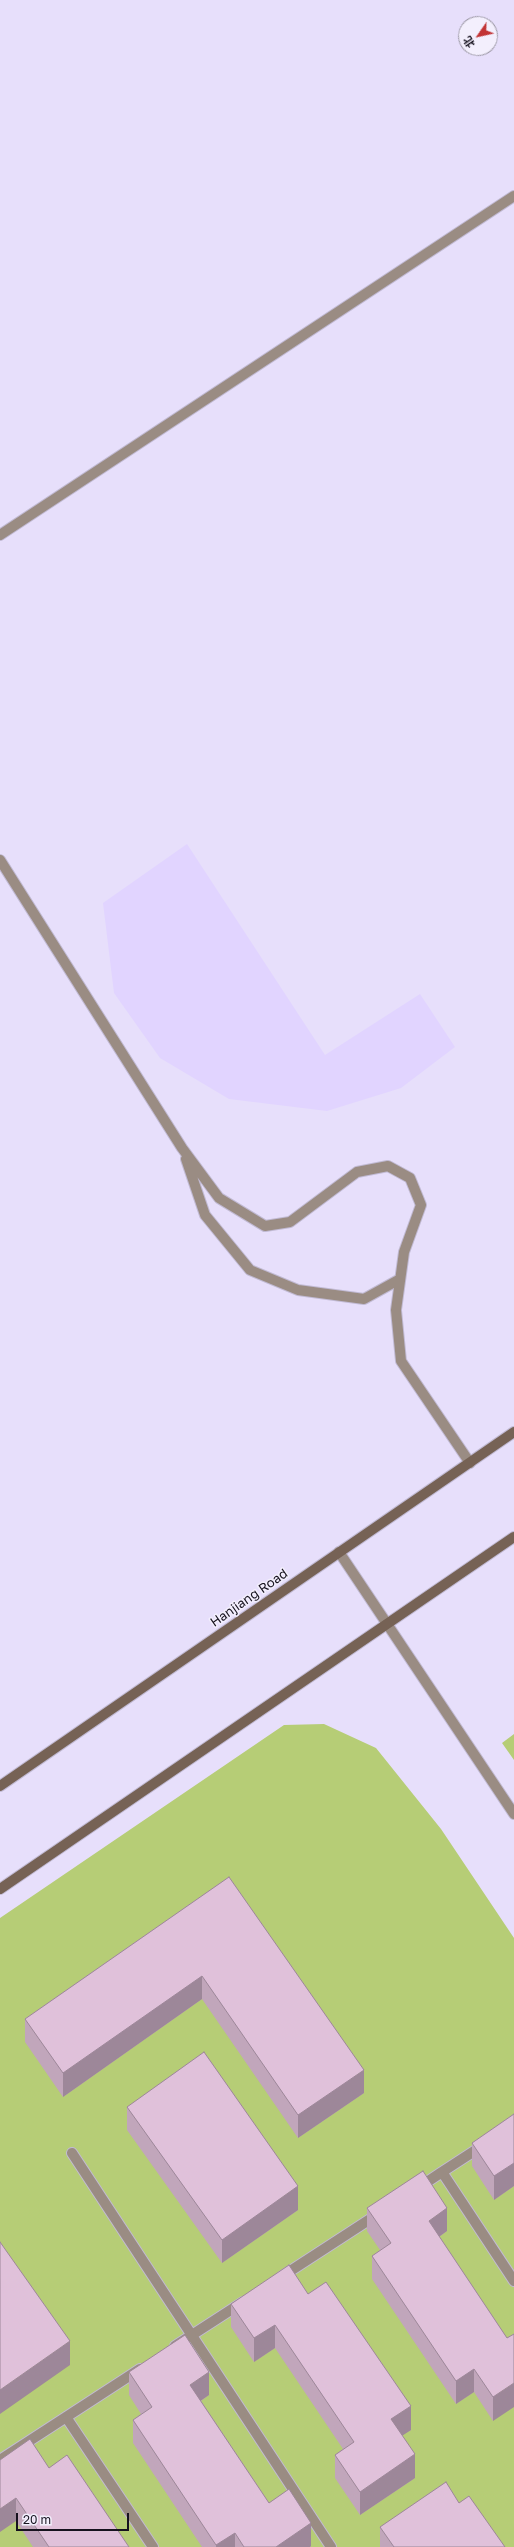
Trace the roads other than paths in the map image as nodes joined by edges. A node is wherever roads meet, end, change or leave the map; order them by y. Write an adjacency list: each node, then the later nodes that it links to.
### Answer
1 (514, 196): 2 (street)
2 (0, 535)
3 (0, 860): 4 (street)
4 (182, 1148): 5 (street); 5 (street)
5 (400, 1278): 7 (street)
6 (514, 1432): 7 (main road, Hanjiang Road)
7 (470, 1463): 9 (main road, Hanjiang Road)
8 (514, 1537): 10 (main road)
9 (339, 1552): 10 (street); 11 (main road, Hanjiang Road)
10 (387, 1625): 12 (street); 13 (main road)
11 (0, 1786)
12 (514, 1814)
13 (0, 1889)
14 (494, 2138): 16 (street)
15 (72, 2153): 22 (street)
16 (442, 2172): 17 (street); 19 (street)
17 (409, 2194)
18 (389, 2207): 20 (street)
19 (514, 2281)
20 (270, 2284)
21 (251, 2297): 22 (street)
22 (191, 2336): 23 (street); 28 (street)
23 (165, 2353)
24 (152, 2361): 25 (street)
25 (66, 2417): 26 (street); 27 (street)
26 (0, 2460)
27 (153, 2547)
28 (330, 2547)

